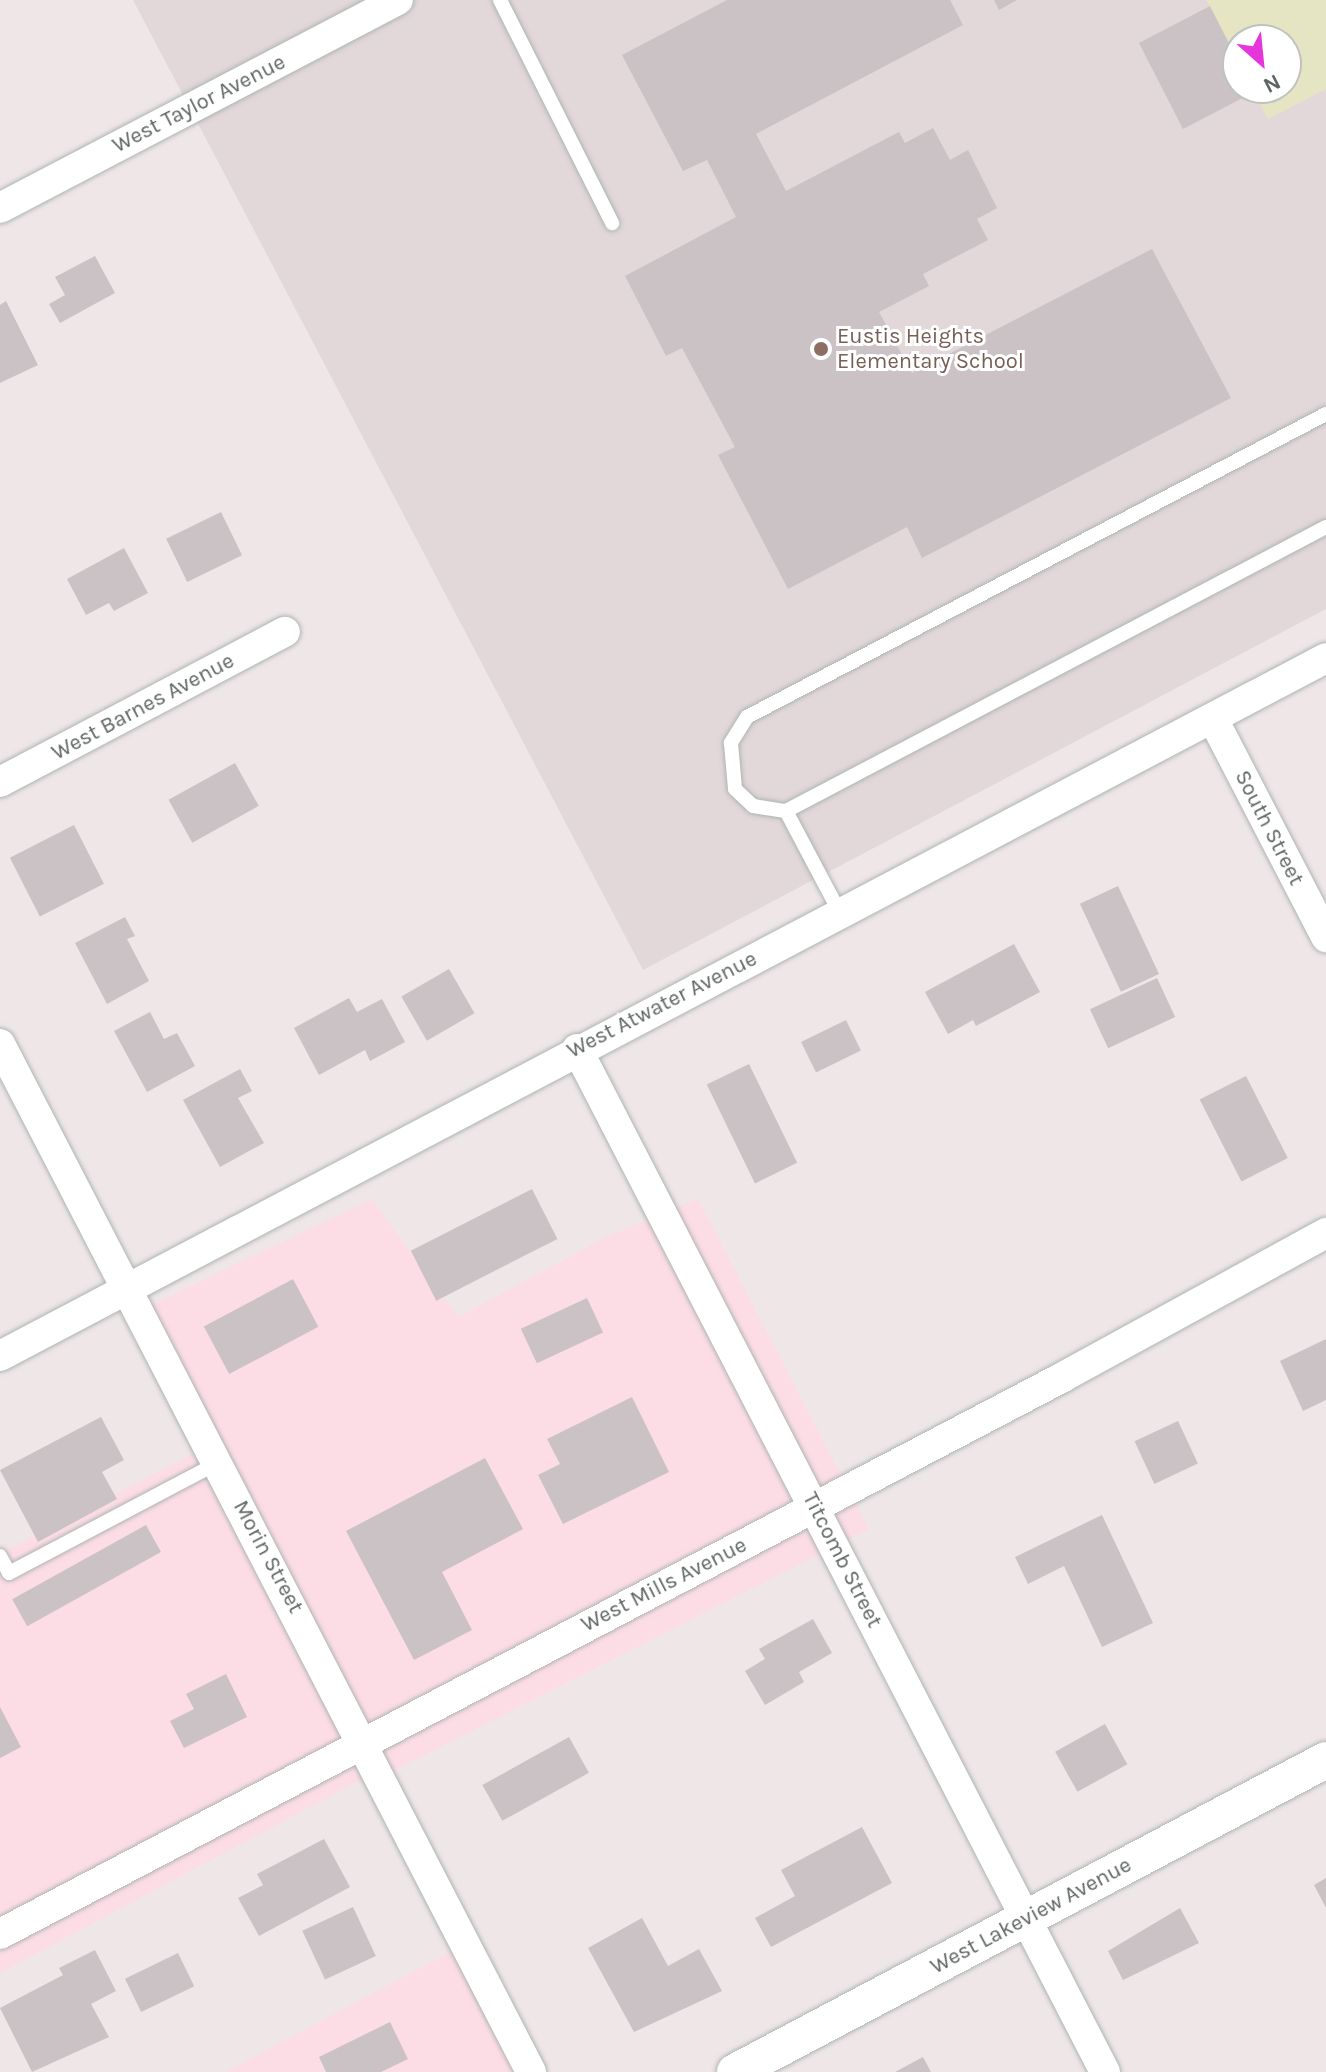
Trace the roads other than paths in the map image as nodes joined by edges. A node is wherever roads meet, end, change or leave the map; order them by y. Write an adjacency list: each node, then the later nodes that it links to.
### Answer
1 (398, 0): 3 (street, West Taylor Avenue)
2 (500, 0): 4 (lane)
3 (0, 208)
4 (612, 223)
5 (1326, 414): 11 (lane)
6 (1326, 527): 11 (lane)
7 (285, 632): 10 (street, West Barnes Avenue)
8 (1326, 658): 9 (street, West Atwater Avenue)
9 (1213, 719): 12 (street, West Atwater Avenue); 13 (street, South Street)
10 (0, 782)
11 (786, 811): 12 (lane)
12 (840, 913): 15 (street, West Atwater Avenue)
13 (1326, 937)
14 (0, 1044): 17 (street, Morin Street)
15 (577, 1049): 17 (street, West Atwater Avenue); 20 (street, Titcomb Street)
16 (1326, 1233): 20 (street, West Mills Avenue)
17 (126, 1286): 18 (street, West Atwater Avenue); 19 (street, Morin Street)
18 (0, 1356)
19 (219, 1463): 21 (lane); 22 (street, Morin Street)
20 (814, 1507): 22 (street, West Mills Avenue); 24 (street, Titcomb Street)
21 (0, 1556)
22 (364, 1741): 25 (street, West Mills Avenue); 26 (street, Morin Street)
23 (1326, 1760): 24 (street, West Lakeview Avenue)
24 (1026, 1919): 27 (street, West Lakeview Avenue); 28 (street, Titcomb Street)
25 (0, 1934)
26 (531, 2072)
27 (735, 2072)
28 (1105, 2072)

